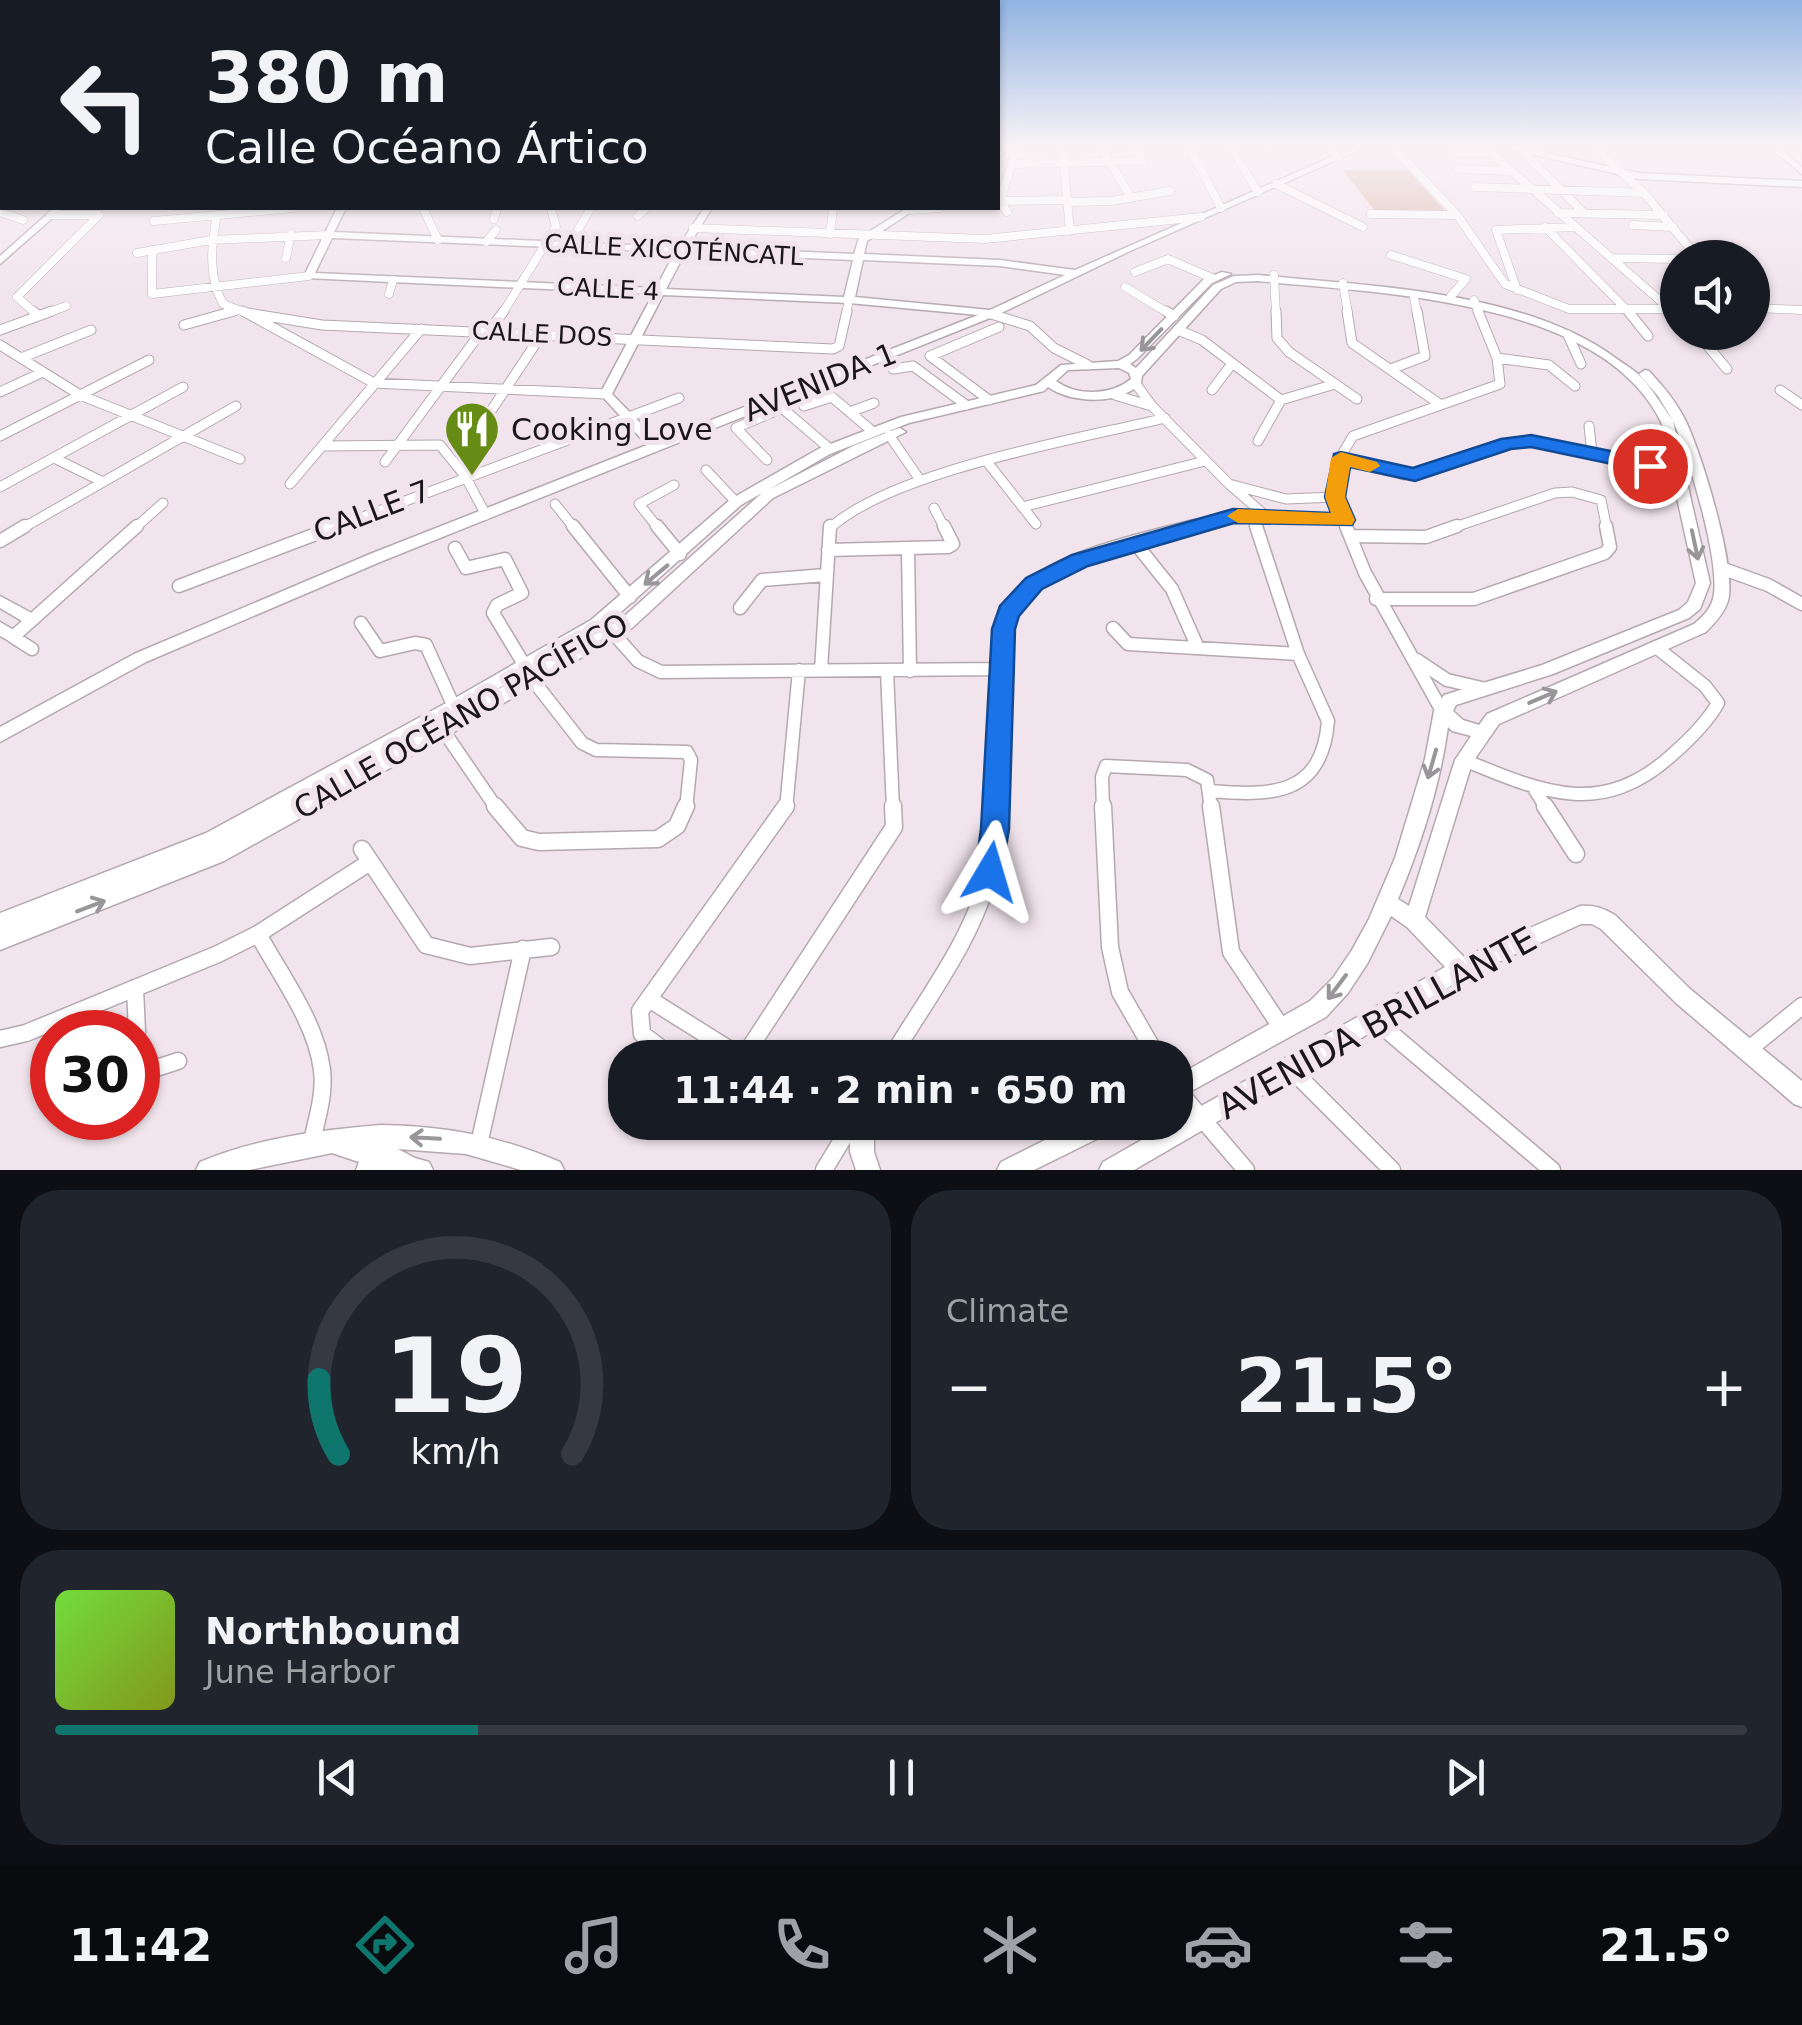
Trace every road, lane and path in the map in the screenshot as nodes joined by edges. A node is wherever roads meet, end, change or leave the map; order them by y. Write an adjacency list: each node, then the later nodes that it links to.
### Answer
1 (1000, 201): 2 (street)
2 (1068, 201): 3 (street); 47 (street)
3 (1076, 201)
4 (1217, 201): 12 (street)
5 (1238, 201): 12 (street, AVENIDA 1)
6 (1310, 201): 40 (street)
7 (1443, 201): 32 (street)
8 (1542, 201): 27 (street)
9 (1572, 201): 30 (street)
10 (1651, 201): 34 (street)
11 (1000, 202): 26 (street)
12 (1221, 208): 35 (street, AVENIDA 1)
13 (272, 210): 31 (street)
14 (341, 210): 50 (street)
15 (423, 210): 53 (street)
16 (496, 210): 36 (street)
17 (552, 210): 56 (street)
18 (589, 210): 57 (street)
19 (644, 210): 33 (street)
20 (706, 210): 45 (street)
21 (833, 210): 49 (street)
22 (908, 210): 51 (street)
23 (55, 211): 63 (street); 68 (street)
24 (0, 212): 37 (street)
25 (195, 212): 31 (street); 38 (street)
26 (1007, 212)
27 (1558, 213): 30 (street); 43 (street)
28 (1371, 214): 32 (street)
29 (1510, 214): 41 (street)
30 (1585, 214): 34 (street)
31 (217, 215): 52 (street)
32 (1457, 215): 79 (street)
33 (638, 216)
34 (1664, 216): 44 (street)
35 (1200, 217): 47 (street); 70 (street, AVENIDA 1)
36 (494, 219)
37 (23, 220)
38 (154, 221)
39 (1634, 225): 44 (street)
40 (1363, 227)
41 (1520, 227): 42 (street); 79 (street)
42 (1545, 227): 43 (street); 89 (street)
43 (1576, 227): 66 (street)
44 (1673, 227): 54 (street)
45 (692, 228): 49 (street); 58 (street)
46 (496, 230): 55 (street)
47 (1070, 230): 51 (street)
48 (291, 234): 50 (street, CALLE XICOTÉNCATL); 52 (street, CALLE XICOTÉNCATL); 64 (street)
49 (830, 234): 51 (street)
50 (328, 235): 53 (street, CALLE XICOTÉNCATL); 71 (street)
51 (866, 235): 65 (street)
52 (212, 240): 59 (street, CALLE XICOTÉNCATL); 75 (street)
53 (438, 240): 55 (street, CALLE XICOTÉNCATL)
54 (1683, 240)
55 (486, 242): 56 (street, CALLE XICOTÉNCATL)
56 (547, 244): 57 (street, CALLE XICOTÉNCATL); 76 (street)
57 (569, 245): 58 (street, CALLE XICOTÉNCATL)
58 (682, 249): 65 (street, CALLE XICOTÉNCATL); 80 (street)
59 (152, 250): 60 (street, CALLE XICOTÉNCATL); 75 (street, CALLE 4)
60 (137, 252)
61 (1391, 255): 82 (street)
62 (77, 257): 63 (street)
63 (60, 258): 94 (street)
64 (286, 258)
65 (856, 258): 70 (street, CALLE XICOTÉNCATL); 85 (street)
66 (1611, 258): 67 (street); 84 (street)
67 (1660, 259)
68 (0, 261)
69 (1135, 272): 73 (street)
70 (1076, 273): 95 (street, AVENIDA 1)
71 (310, 276): 74 (street, CALLE 4); 75 (street, CALLE 4)
72 (1274, 277): 73 (street); 77 (street); 93 (street); 124 (street)
73 (1212, 278): 93 (street)
74 (394, 280): 76 (street, CALLE 4); 81 (street)
75 (214, 284): 91 (street)
76 (522, 285): 80 (street, CALLE 4); 101 (street)
77 (1343, 286): 82 (street); 83 (street); 116 (street)
78 (1125, 288): 93 (street)
79 (1518, 290): 89 (street)
80 (660, 291): 85 (street, CALLE 4); 105 (street)
81 (389, 294)
82 (1451, 296): 86 (street)
83 (1414, 297): 86 (street); 116 (street)
84 (1660, 299)
85 (849, 300): 95 (street, CALLE 4); 105 (street, CALLE DOS)
86 (1476, 303): 103 (street); 110 (street); 195 (street)
87 (66, 306): 94 (street)
88 (1770, 309): 90 (street)
89 (1627, 310): 92 (street); 104 (street)
90 (1802, 310)
91 (243, 311): 96 (street, CALLE DOS); 97 (street, CALLE DOS); 121 (street)
92 (1660, 311)
93 (1182, 314): 100 (street); 112 (street, one-way to 112)
94 (39, 316): 98 (street)
95 (995, 320): 106 (street, CALLE 4); 136 (street); 157 (street, AVENIDA 1)
96 (184, 325)
97 (421, 329): 101 (street, CALLE DOS); 121 (street)
98 (0, 330)
99 (92, 330): 109 (street)
100 (1178, 330): 115 (street); 120 (street)
101 (484, 332): 102 (street, CALLE DOS); 123 (street)
102 (542, 334): 105 (street, CALLE DOS); 127 (street)
103 (1568, 334): 113 (street); 168 (street)
104 (1648, 336)
105 (634, 338): 131 (street)
106 (1054, 348): 114 (street, CALLE 4); 122 (street)
107 (2, 349): 109 (street)
108 (1715, 350): 118 (street)
109 (21, 358): 119 (street)
110 (1497, 358): 125 (street); 140 (street)
111 (150, 360): 132 (street)
112 (1121, 364): 114 (street); 120 (street)
113 (1580, 364)
114 (1088, 365): 122 (street)
115 (1231, 365): 128 (street); 137 (street)
116 (1391, 368): 140 (street)
117 (893, 369): 139 (street)
118 (1727, 369)
119 (43, 372): 130 (street); 132 (street)
120 (1136, 380): 133 (street); 144 (street)
121 (374, 382): 123 (street); 156 (street)
122 (1056, 382): 133 (street); 136 (street, CALLE OCÉANO PACÍFICO); 150 (street, CALLE OCÉANO PACÍFICO)
123 (442, 384): 127 (street); 155 (street)
124 (1335, 384): 135 (street); 137 (street)
125 (1575, 386)
126 (183, 387): 146 (street)
127 (508, 388): 131 (street); 151 (street)
128 (1212, 390)
129 (1780, 390): 141 (street)
130 (0, 392)
131 (606, 394): 147 (street)
132 (80, 395): 146 (street); 152 (street)
133 (1115, 395): 144 (street)
134 (679, 398): 147 (street, CALLE 7)
135 (1357, 399)
136 (989, 400): 139 (street, CALLE OCÉANO PACÍFICO)
137 (1281, 400): 154 (street)
138 (874, 403): 145 (street)
139 (966, 405): 150 (street, CALLE OCÉANO PACÍFICO)
140 (1442, 405): 161 (street)
141 (1802, 405)
142 (236, 406): 153 (street)
143 (804, 406): 145 (street)
144 (1152, 406): 148 (street)
145 (850, 412): 150 (street)
146 (130, 415): 153 (street); 160 (street)
147 (627, 416): 157 (street); 169 (street, CALLE 7)
148 (1165, 418): 164 (street); 166 (street)
149 (1589, 426): 159 (street)
150 (881, 433): 158 (street, CALLE OCÉANO PACÍFICO); 170 (street); 173 (street, CALLE OCÉANO PACÍFICO)
151 (475, 434)
152 (0, 436)
153 (184, 436): 162 (street); 171 (street)
154 (1258, 441)
155 (399, 444): 156 (street); 165 (street); 169 (street)
156 (323, 446): 172 (street)
157 (657, 448): 183 (street, AVENIDA 1)
158 (830, 449): 163 (street); 173 (street, CALLE OCÉANO PACÍFICO)
159 (1592, 452): 161 (street); 168 (street)
160 (54, 458): 171 (street); 175 (street)
161 (1341, 458): 177 (street)
162 (240, 459)
163 (767, 460)
164 (1206, 461): 176 (street); 182 (street)
165 (385, 462)
166 (988, 463): 170 (street); 182 (street)
167 (706, 470): 178 (street)
168 (1680, 472): 219 (street, one-way to 219)
169 (465, 476): 183 (street); 197 (street, CALLE 7)
170 (920, 480): 192 (street)
171 (103, 482): 189 (street)
172 (290, 484)
173 (773, 485): 178 (street, CALLE OCÉANO PACÍFICO); 207 (street, CALLE OCÉANO PACÍFICO)
174 (674, 486): 194 (street)
175 (0, 487)
176 (1244, 495): 177 (street); 184 (street); 185 (street)
177 (1335, 497): 186 (street)
178 (736, 502): 194 (street, CALLE OCÉANO PACÍFICO)
179 (163, 503): 203 (street)
180 (555, 504): 198 (street)
181 (934, 508): 193 (street)
182 (1022, 508): 187 (street)
183 (486, 515): 225 (street, AVENIDA 1)
184 (1233, 516): 185 (street); 190 (street)
185 (1260, 517): 186 (street); 211 (street)
186 (1344, 520): 188 (street)
187 (1036, 524)
188 (1350, 536): 199 (street); 199 (street)
189 (0, 542)
190 (1136, 544): 209 (street); 213 (street)
191 (454, 548): 218 (street)
192 (828, 550): 193 (street); 196 (street)
193 (908, 551): 217 (street)
194 (680, 554): 198 (street, CALLE OCÉANO PACÍFICO, one-way to 198)
195 (1721, 568): 201 (street); 208 (street)
196 (826, 575): 202 (street); 215 (street)
197 (179, 586)
198 (630, 597): 218 (street, CALLE OCÉANO PACÍFICO)
199 (1376, 599): 212 (street)
200 (0, 601): 203 (street)
201 (1802, 604)
202 (740, 608)
203 (32, 620): 206 (street)
204 (361, 624): 220 (street)
205 (1113, 628): 209 (street)
206 (6, 632): 210 (street)
207 (613, 632): 214 (street); 218 (street, CALLE OCÉANO PACÍFICO)
208 (1656, 647): 221 (street, one-way to 208); 228 (street)
209 (1198, 648): 211 (street)
210 (32, 649)
211 (1298, 654): 227 (street)
212 (1410, 654): 219 (street); 222 (street)
213 (1000, 669): 217 (street); 249 (street)
214 (799, 670): 215 (street); 240 (street)
215 (821, 670): 216 (street)
216 (887, 671): 217 (street); 248 (street)
217 (910, 671)
218 (529, 672): 220 (street, CALLE OCÉANO PACÍFICO); 223 (street, CALLE OCÉANO PACÍFICO); 223 (street)
219 (1486, 689): 221 (street); 222 (street)
220 (454, 707): 229 (street, CALLE OCÉANO PACÍFICO)
221 (1508, 710): 224 (street)
222 (1442, 711): 224 (street); 231 (street, one-way to 231)
223 (444, 730): 229 (street, CALLE OCÉANO PACÍFICO)
224 (1482, 732): 226 (street)
225 (0, 735)
226 (1464, 760): 228 (street); 232 (street)
227 (1210, 790): 244 (street); 250 (street)
228 (1535, 790): 230 (street)
229 (313, 793): 233 (street, CALLE OCÉANO PACÍFICO); 235 (street, CALLE OCÉANO PACÍFICO, one-way to 229)
230 (1576, 854)
231 (1387, 904): 232 (street); 244 (street, AVENIDA BRILLANTE, one-way to 244)
232 (1414, 920): 238 (street)
233 (0, 922)
234 (258, 934): 237 (street); 239 (street); 262 (street)
235 (0, 940)
236 (551, 947): 237 (street)
237 (522, 949): 263 (street)
238 (1461, 969): 243 (street, AVENIDA BRILLANTE); 251 (street, AVENIDA BRILLANTE)
239 (136, 988): 242 (street); 245 (street)
240 (649, 1000): 246 (street); 247 (street)
241 (1802, 1006): 251 (street)
242 (136, 1010)
243 (1375, 1020): 254 (street, AVENIDA BRILLANTE); 274 (street)
244 (1283, 1030): 255 (street, AVENIDA BRILLANTE)
245 (0, 1039)
246 (650, 1040)
247 (714, 1040)
248 (755, 1040)
249 (901, 1040)
250 (1148, 1040)
251 (1748, 1050): 256 (street)
252 (178, 1062): 253 (street)
253 (160, 1067)
254 (1290, 1068): 258 (street, AVENIDA BRILLANTE); 273 (street)
255 (1193, 1078)
256 (1802, 1096)
257 (1193, 1111): 258 (street)
258 (1200, 1120): 271 (street, AVENIDA BRILLANTE); 272 (street)
259 (843, 1140): 268 (street)
260 (862, 1140): 269 (street)
261 (1070, 1140): 270 (street)
262 (312, 1142): 263 (street, one-way to 262); 264 (street); 265 (street)
263 (479, 1144): 267 (street)
264 (415, 1169): 266 (street)
265 (208, 1170)
266 (368, 1170)
267 (552, 1170)
268 (824, 1170)
269 (868, 1170)
270 (1009, 1170)
271 (1111, 1170)
272 (1246, 1170)
273 (1392, 1170)
274 (1552, 1170)

